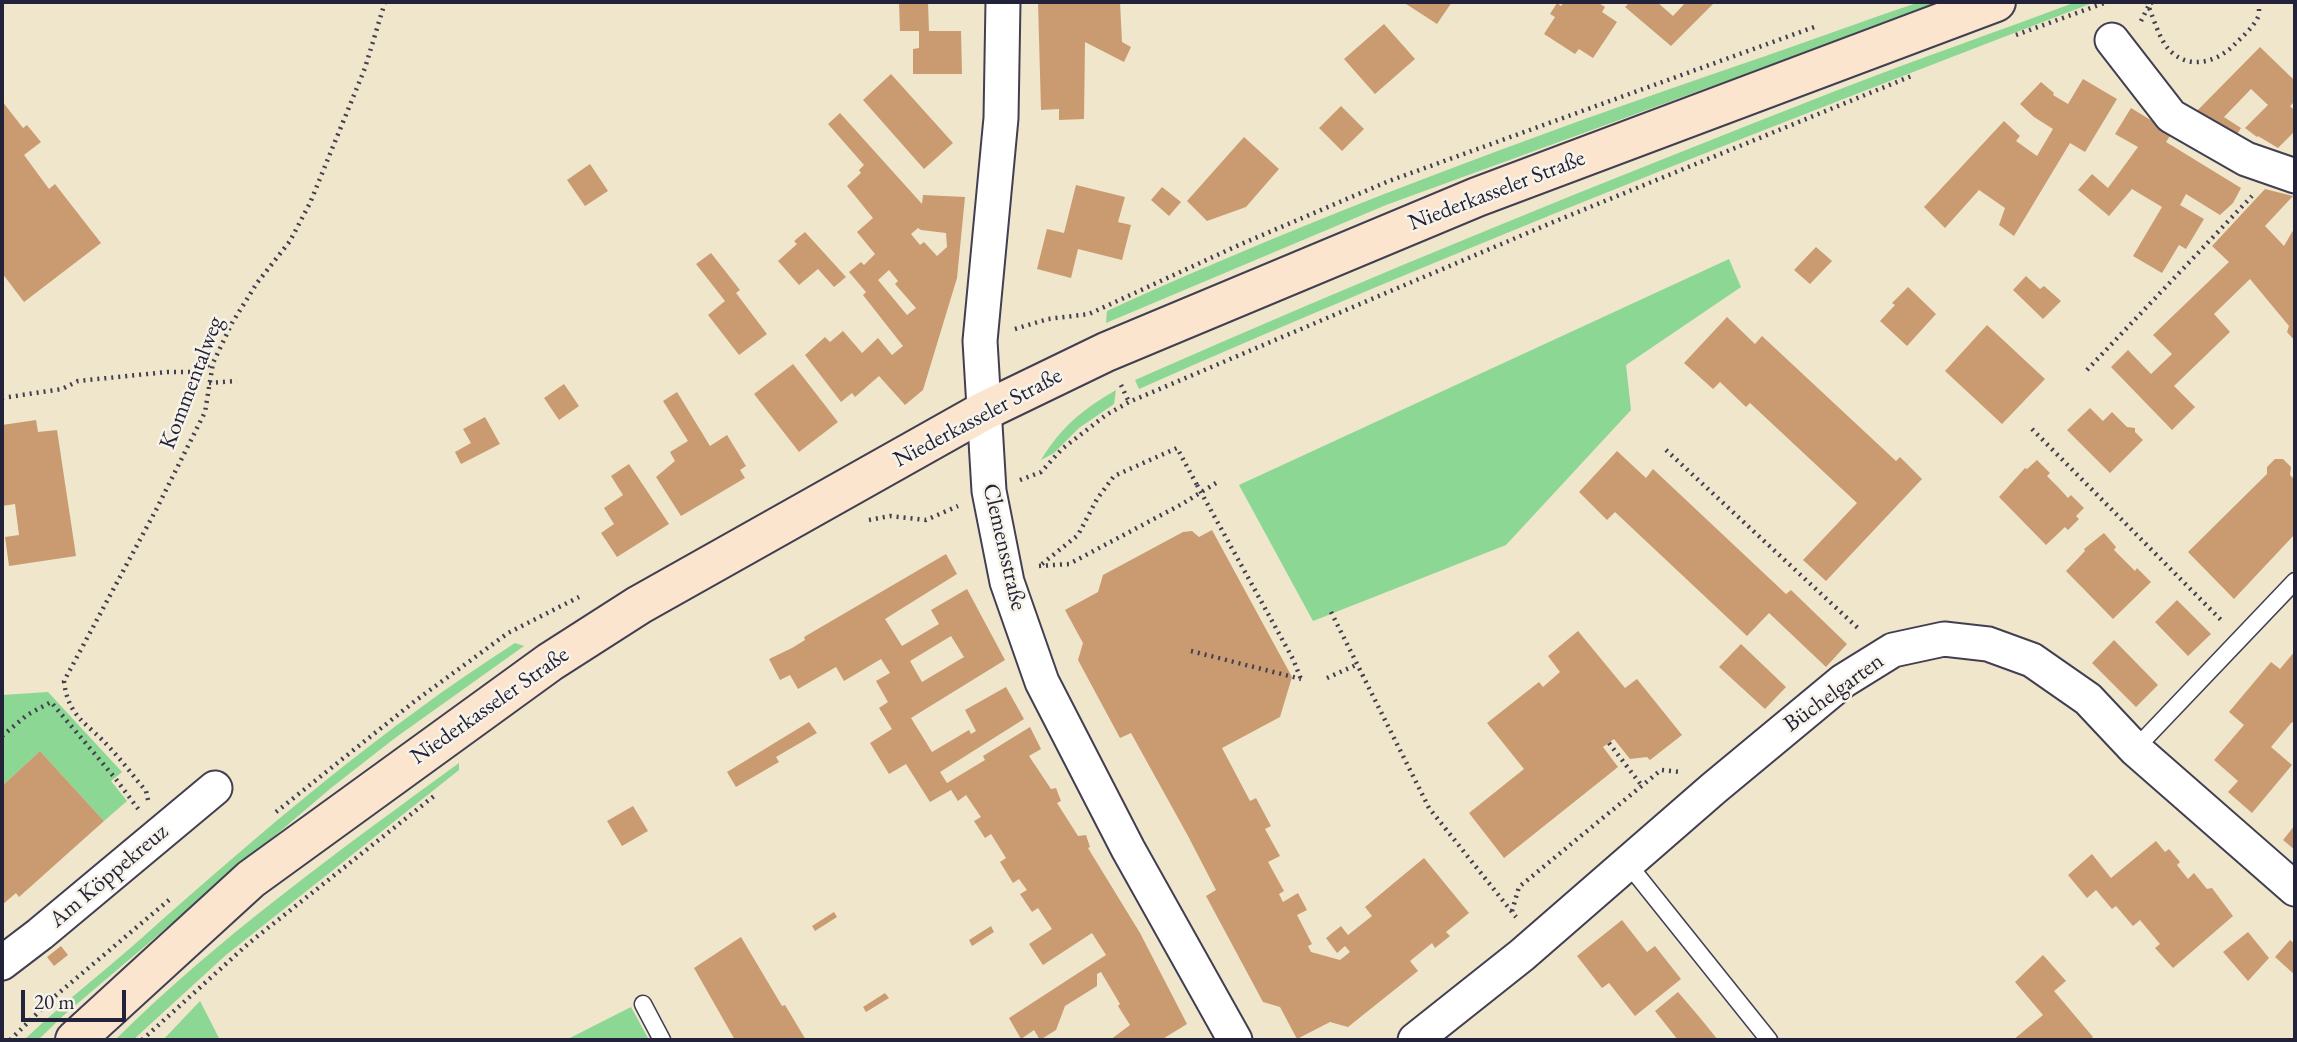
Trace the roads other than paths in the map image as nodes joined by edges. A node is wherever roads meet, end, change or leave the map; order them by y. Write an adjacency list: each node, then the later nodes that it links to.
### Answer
1 (1003, 2): 5 (street, Clemensstraße)
2 (1996, 2): 5 (main road, Niederkasseler Straße)
3 (2112, 40): 4 (street)
4 (2286, 173)
5 (984, 411): 13 (street, Clemensstraße); 14 (main road, Niederkasseler Straße)
6 (2295, 581): 7 (lane)
7 (2135, 749): 9 (street, Büchelgarten); 10 (street, Büchelgarten)
8 (215, 788): 11 (street, Am Köppekreuz)
9 (1628, 864): 16 (street, Büchelgarten); 17 (lane)
10 (2295, 889)
11 (2, 963)
12 (643, 1004): 15 (lane)
13 (1231, 1039)
14 (75, 1040)
15 (662, 1040)
16 (1415, 1040)
17 (1769, 1040)

